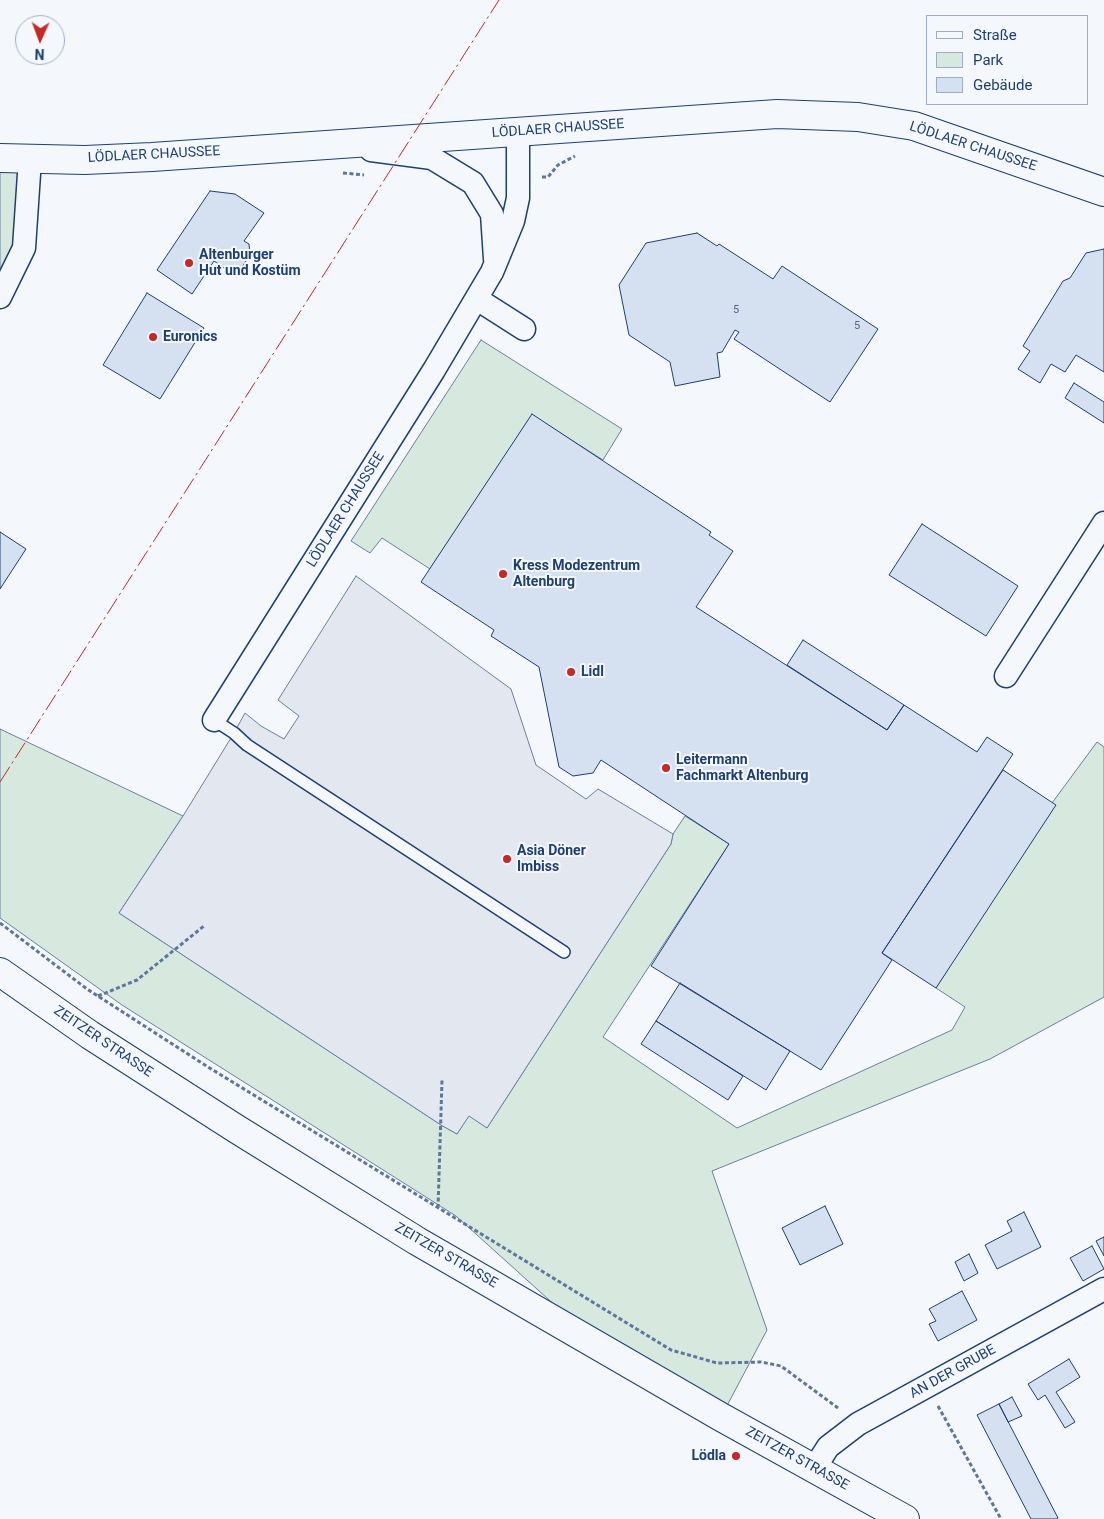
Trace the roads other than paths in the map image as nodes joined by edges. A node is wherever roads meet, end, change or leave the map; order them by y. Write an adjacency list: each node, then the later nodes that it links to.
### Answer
1 (518, 131): 2 (street, LÖDLAER CHAUSSEE); 5 (street, LÖDLAER CHAUSSEE); 6 (street, LÖDLAER CHAUSSEE)
2 (305, 145): 4 (street, LÖDLAER CHAUSSEE); 6 (street)
3 (0, 158): 4 (street, LÖDLAER CHAUSSEE)
4 (30, 159): 7 (street)
5 (1104, 192)
6 (496, 264): 8 (street, LÖDLAER CHAUSSEE)
7 (0, 297)
8 (477, 299): 9 (street); 12 (street, LÖDLAER CHAUSSEE)
9 (524, 329)
10 (1104, 523): 11 (street)
11 (1006, 676)
12 (214, 720): 13 (lane)
13 (564, 952)
14 (0, 972): 16 (street, ZEITZER STRASSE)
15 (1104, 1289): 16 (street, AN DER GRUBE)
16 (814, 1468): 17 (street, ZEITZER STRASSE)
17 (905, 1519)

